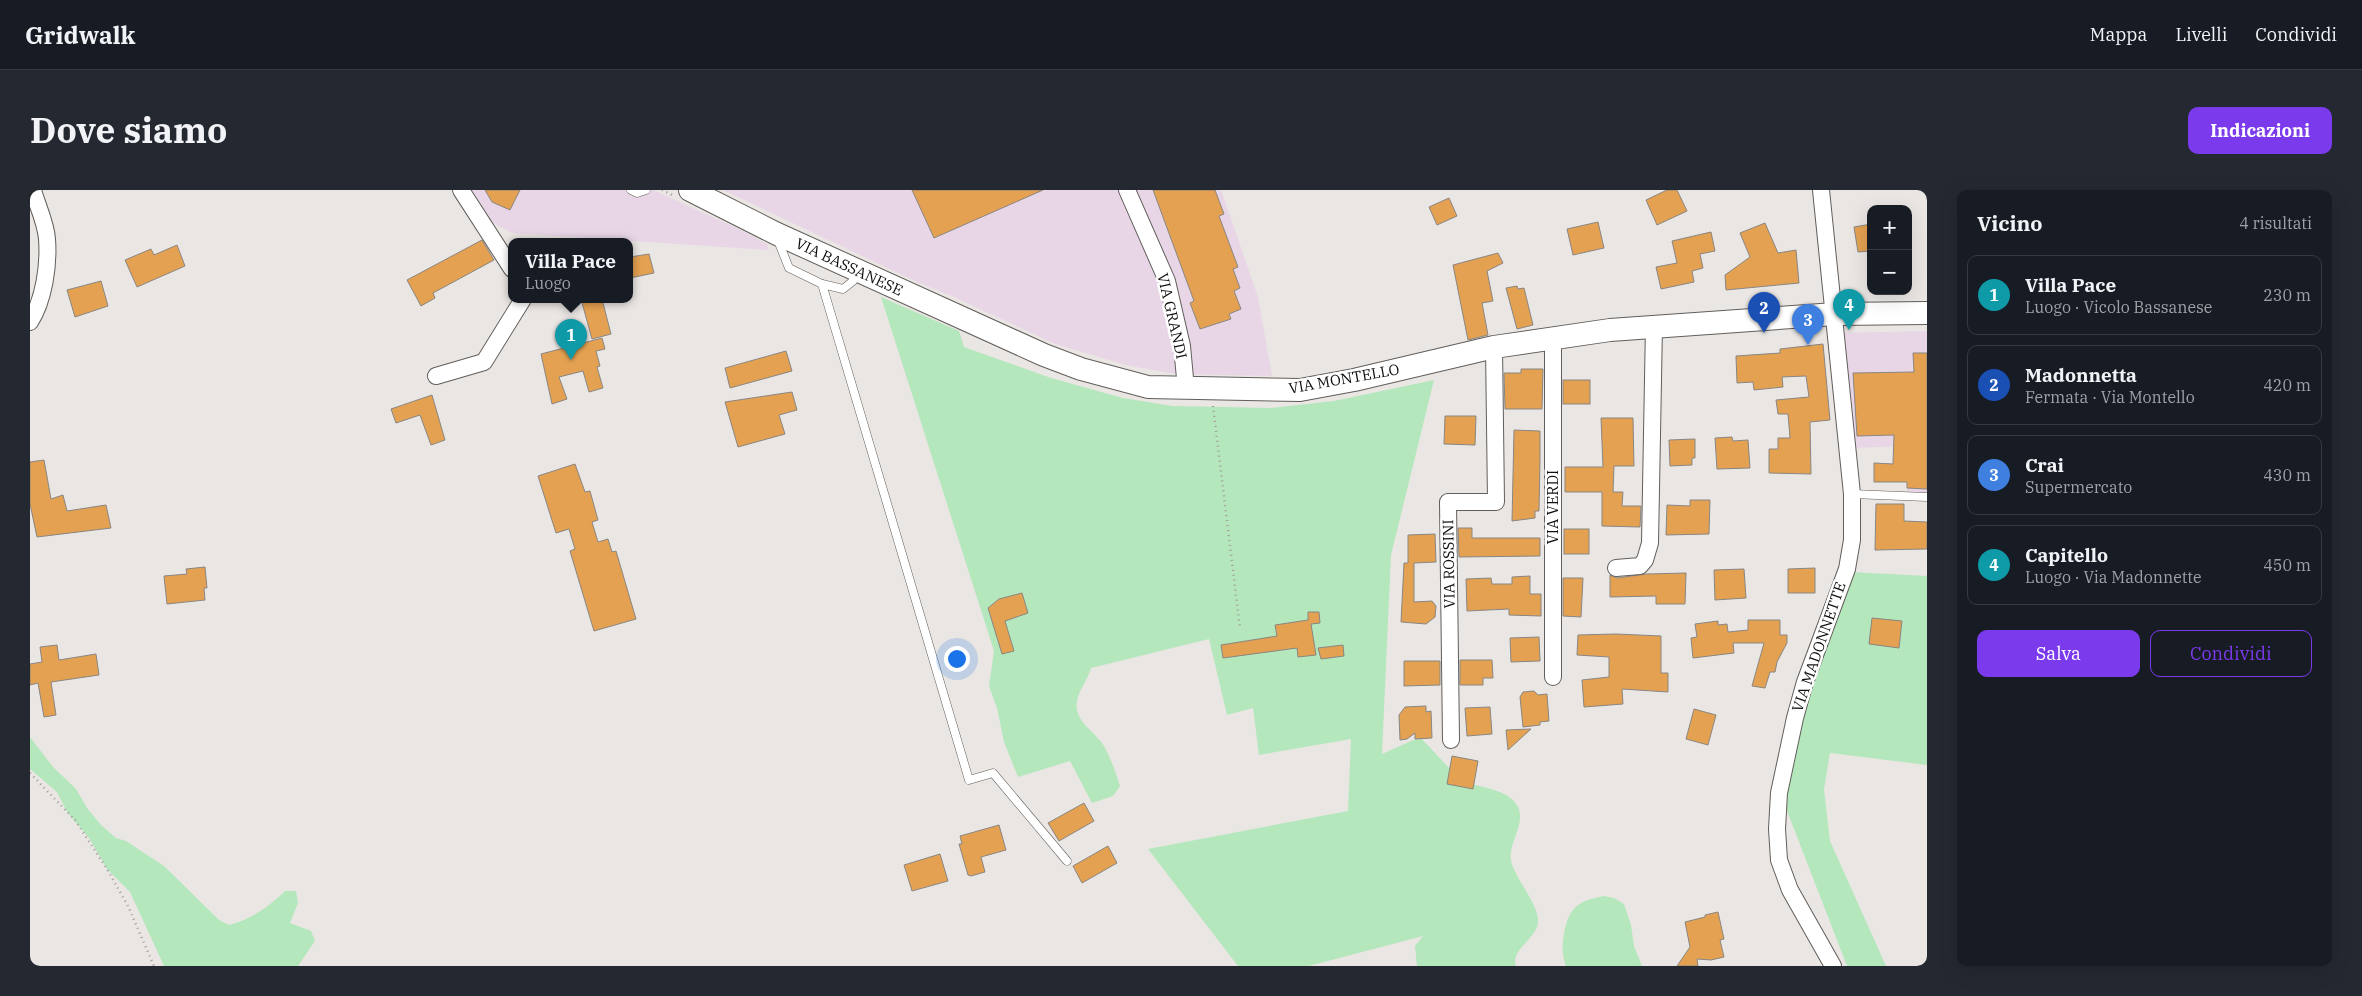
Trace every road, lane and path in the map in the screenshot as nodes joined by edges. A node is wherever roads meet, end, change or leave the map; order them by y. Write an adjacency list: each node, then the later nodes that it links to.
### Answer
1 (33, 190): 16 (street)
2 (460, 190): 10 (street)
3 (631, 190): 4 (lane)
4 (646, 190)
5 (662, 190): 8 (path)
6 (1127, 190): 22 (street, VIA GRANDI)
7 (1821, 190): 15 (street, VIA MADONNETTE)
8 (696, 194): 9 (main road, VIA BASSANESE)
9 (775, 233): 11 (main road, VIA BASSANESE); 12 (lane)
10 (508, 263)
11 (859, 271): 12 (lane); 19 (main road, VIA BASSANESE)
12 (822, 284): 31 (lane)
13 (521, 303): 21 (street)
14 (1927, 313): 15 (main road, VIA MONTELLO)
15 (1835, 314): 17 (main road, VIA MONTELLO); 24 (street, VIA MADONNETTE)
16 (30, 322)
17 (1654, 325): 18 (main road, VIA MONTELLO); 26 (street)
18 (1552, 337): 20 (main road, VIA MONTELLO); 28 (street, VIA VERDI)
19 (1009, 340): 22 (main road, VIA MONTELLO)
20 (1494, 347): 23 (main road, VIA MONTELLO); 29 (street, VIA ROSSINI)
21 (436, 376)
22 (1186, 388): 23 (main road, VIA MONTELLO)
23 (1211, 389): 27 (path)
24 (1852, 494): 25 (lane); 33 (street, VIA MADONNETTE)
25 (1927, 497)
26 (1616, 568)
27 (1240, 628)
28 (1553, 677)
29 (1451, 740)
30 (30, 773): 32 (path)
31 (1067, 861)
32 (154, 966)
33 (1834, 966)

